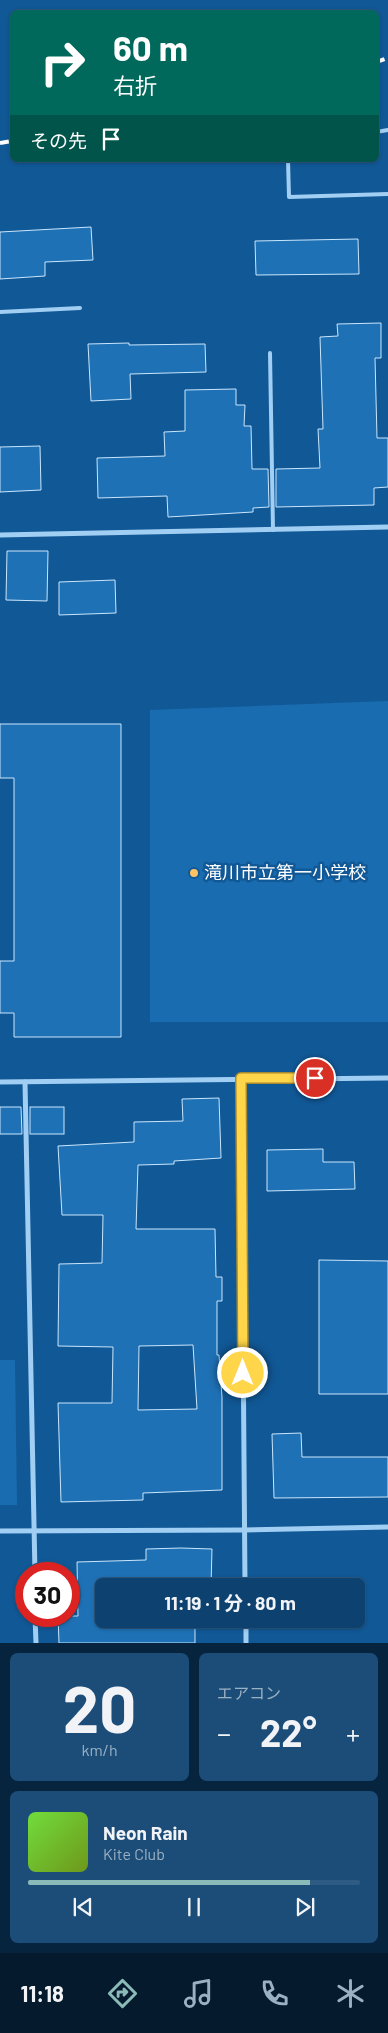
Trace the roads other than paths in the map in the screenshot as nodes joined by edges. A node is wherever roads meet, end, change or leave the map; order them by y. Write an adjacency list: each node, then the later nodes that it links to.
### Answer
1 (288, 162): 2 (lane)
2 (388, 194)
3 (80, 308): 4 (lane)
4 (0, 312)
5 (270, 353): 7 (lane)
6 (388, 527): 7 (street)
7 (273, 530): 8 (street)
8 (0, 536)
9 (241, 1078): 10 (street); 12 (street); 15 (street)
10 (388, 1078)
11 (0, 1082): 12 (street)
12 (25, 1082): 14 (street)
13 (388, 1527): 15 (street)
14 (34, 1530): 15 (street); 16 (street); 17 (street)
15 (244, 1530): 18 (street)
16 (0, 1531)
17 (35, 1562)
18 (245, 1578)
19 (35, 1627): 21 (street)
20 (246, 1628): 22 (street)
21 (36, 1643)
22 (246, 1643)

